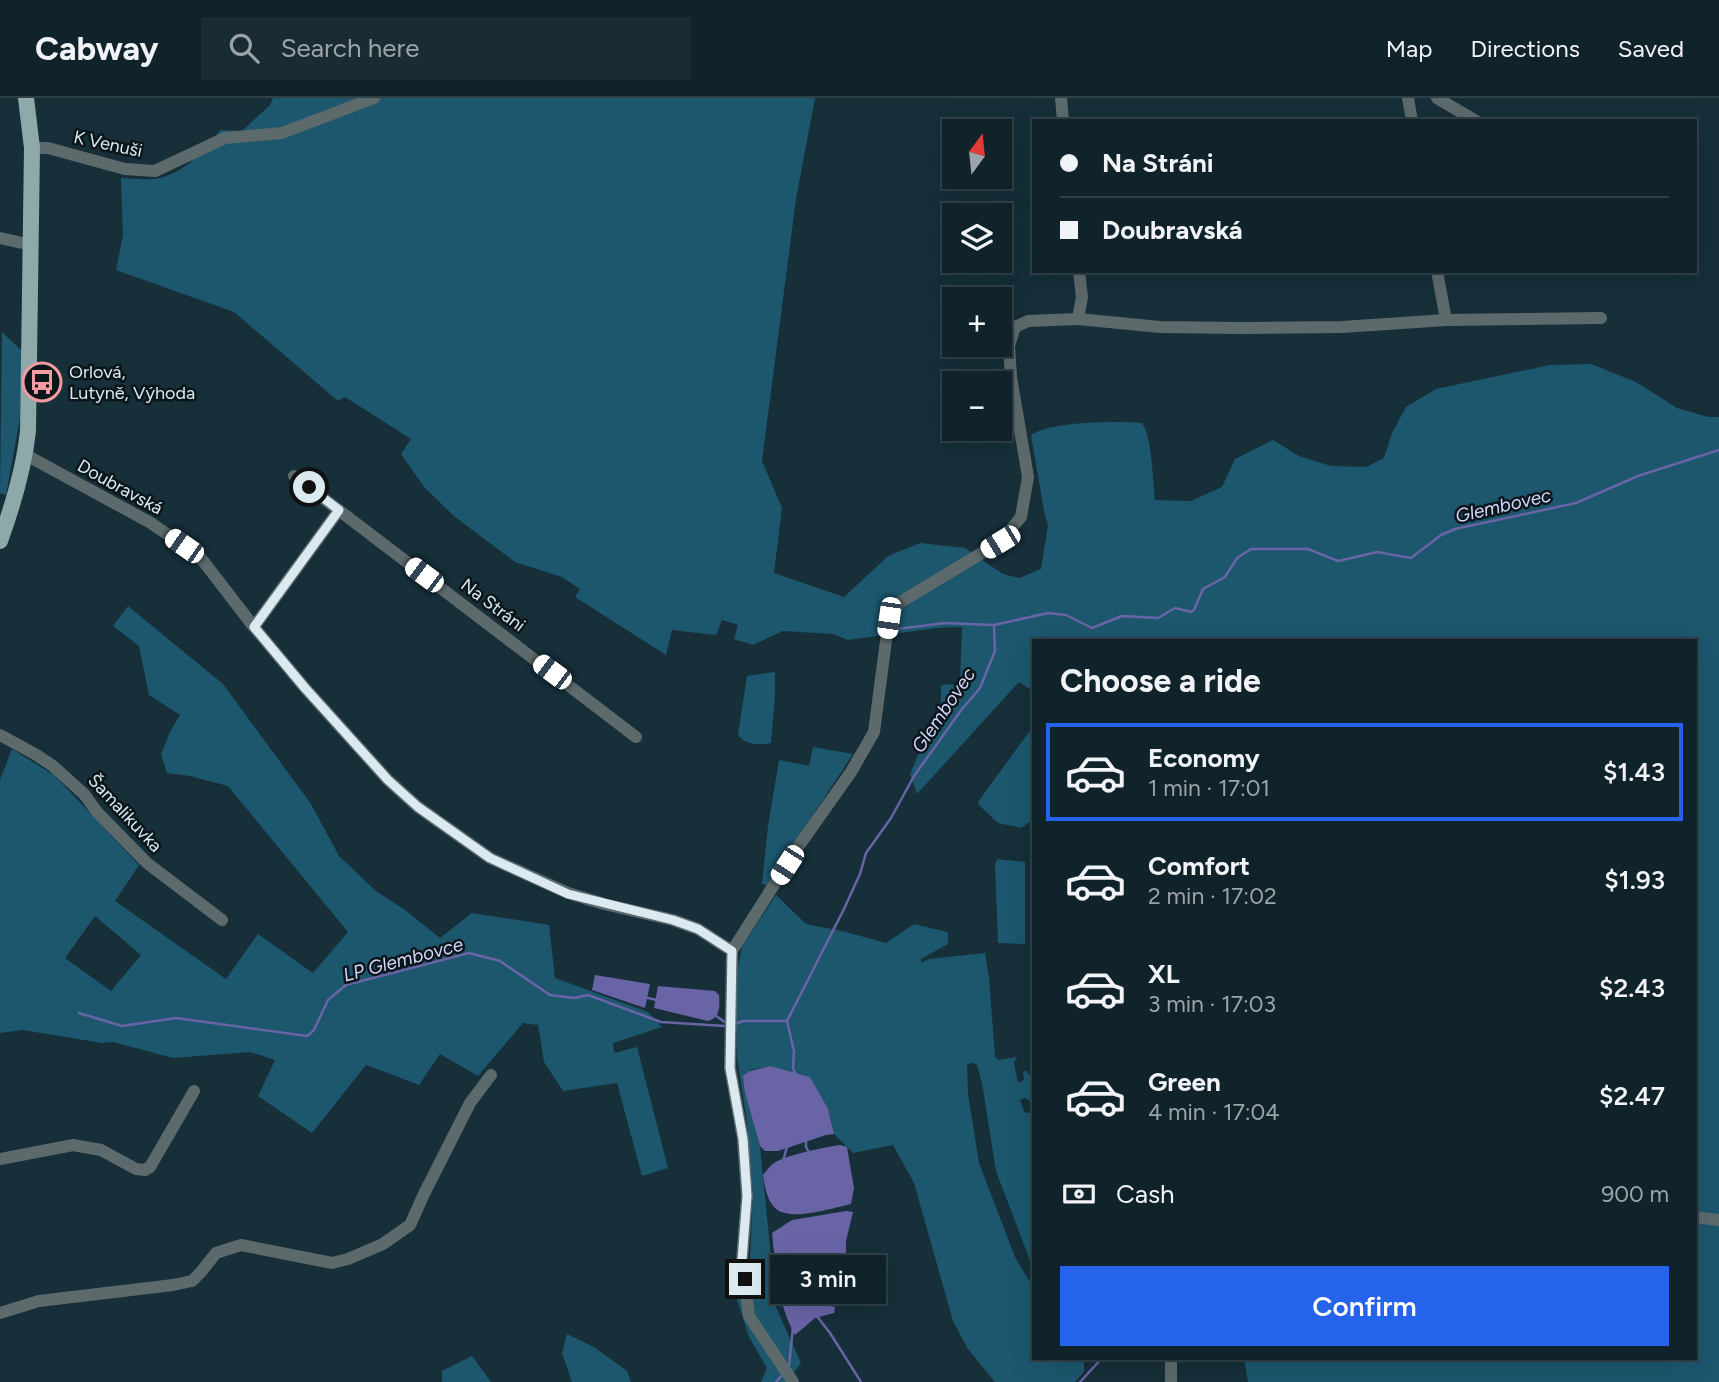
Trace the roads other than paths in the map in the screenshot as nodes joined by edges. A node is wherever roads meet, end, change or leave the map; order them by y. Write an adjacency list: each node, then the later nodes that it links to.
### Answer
1 (26, 98): 9 (main road)
2 (374, 98): 9 (street, K Venuši)
3 (1061, 98): 6 (street)
4 (1408, 98): 7 (street)
5 (1437, 98): 8 (street)
6 (1063, 119)
7 (1412, 119)
8 (1473, 119)
9 (32, 148): 11 (main road)
10 (0, 238): 11 (street)
11 (32, 245): 17 (main road)
12 (1079, 273): 15 (street)
13 (1437, 273): 16 (street)
14 (1601, 318): 16 (street)
15 (1078, 319): 16 (street); 26 (street)
16 (1446, 320)
17 (26, 455): 19 (main road); 22 (street, Doubravská)
18 (294, 476): 20 (street, Na Stráni)
19 (6, 502): 21 (main road)
20 (339, 510): 22 (street); 24 (street, Na Stráni)
21 (0, 541)
22 (254, 627): 26 (street, Doubravská)
23 (0, 735): 25 (street, Šamalikuvka)
24 (636, 737)
25 (222, 920)
26 (732, 951): 34 (street)
27 (491, 1075): 32 (street)
28 (194, 1091): 29 (street)
29 (0, 1159)
30 (1697, 1217): 31 (street)
31 (1719, 1220)
32 (0, 1312)
33 (1171, 1360): 35 (street)
34 (793, 1382)
35 (1171, 1382)

